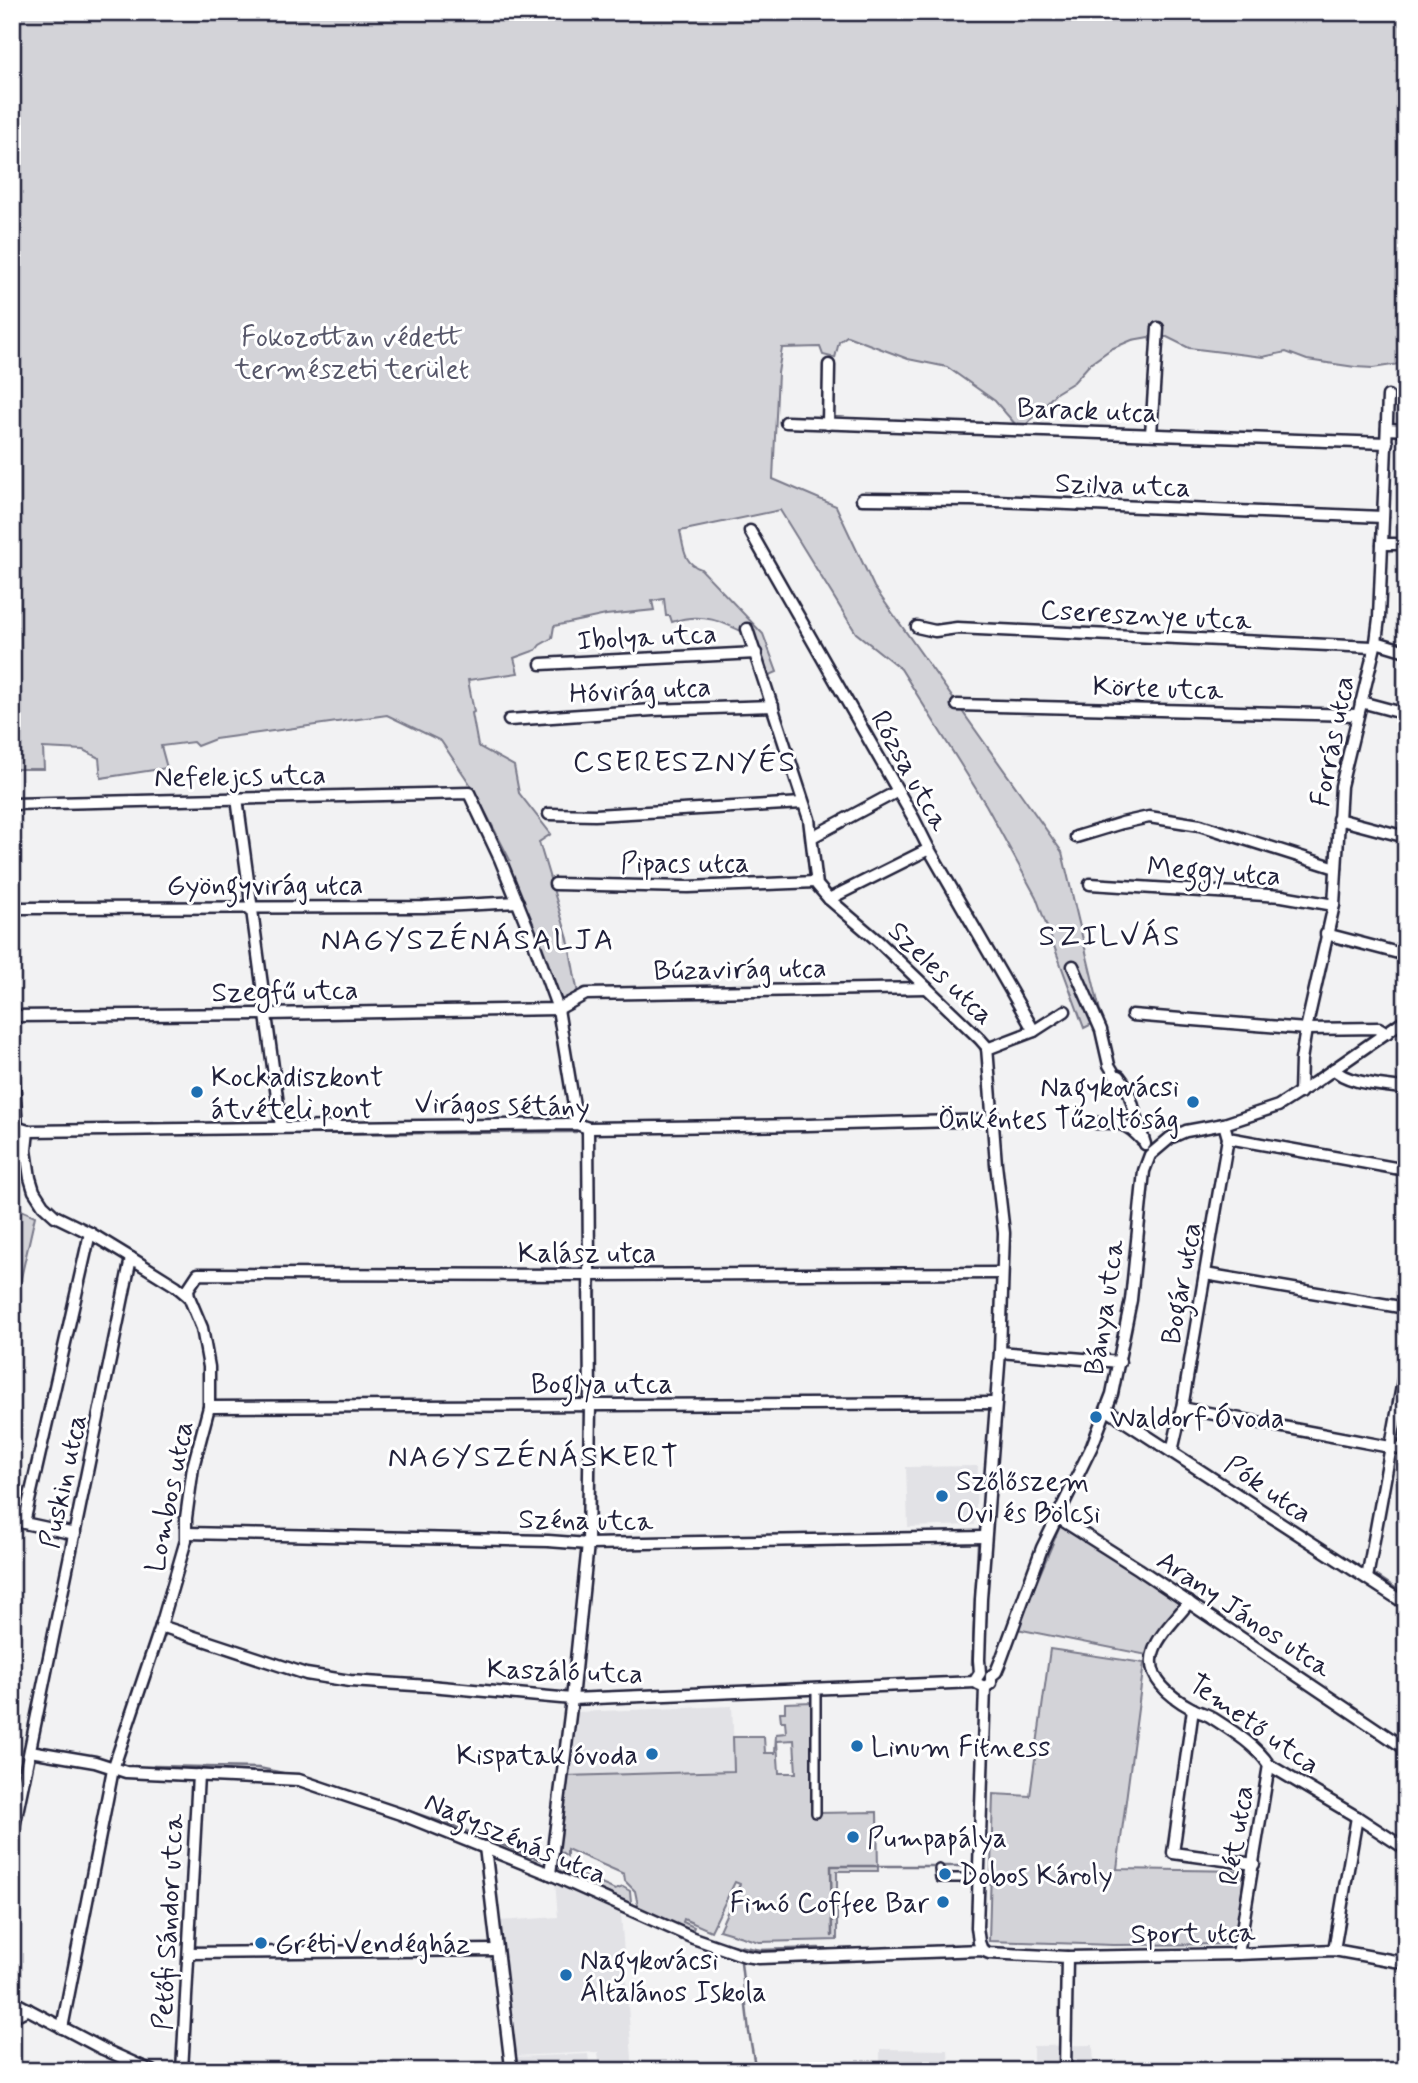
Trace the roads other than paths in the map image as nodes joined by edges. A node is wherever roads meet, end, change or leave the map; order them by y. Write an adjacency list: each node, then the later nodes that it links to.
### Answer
1 (1158, 328): 8 (street)
2 (829, 365): 5 (street)
3 (1388, 396): 6 (street, Forrás utca)
4 (786, 422): 5 (street, Barack utca)
5 (828, 424): 8 (street, Barack utca)
6 (1387, 429): 7 (street); 9 (street, Forrás utca)
7 (1406, 430)
8 (1152, 434): 9 (street, Barack utca)
9 (1387, 443): 11 (street, Forrás utca)
10 (862, 499): 11 (street, Szilva utca)
11 (1383, 517): 13 (street, Forrás utca)
12 (750, 531): 27 (street, Rózsa utca)
13 (1382, 544): 14 (street); 17 (street, Forrás utca)
14 (1406, 544)
15 (917, 627): 17 (street, Cseresznye utca)
16 (747, 629): 19 (street)
17 (1374, 645): 18 (street, Cseresznye utca); 21 (street, Forrás utca)
18 (1406, 650)
19 (756, 653): 20 (street, Ibolya utca); 23 (street)
20 (541, 664)
21 (1361, 702): 24 (street); 25 (street, Forrás utca)
22 (957, 705): 25 (street, Körte utca)
23 (773, 706): 26 (street, Hóvirág utca); 29 (street)
24 (1406, 714)
25 (1357, 715): 32 (street, Forrás utca)
26 (509, 720)
27 (898, 791): 33 (street); 36 (street, Rózsa utca)
28 (237, 798): 30 (street, Nefelejcs utca); 42 (street, Nefelejcs utca); 44 (street)
29 (803, 803): 31 (street); 33 (street)
30 (12, 804)
31 (549, 814)
32 (1338, 819): 35 (street); 37 (street, Forrás utca)
33 (812, 837): 38 (street)
34 (1076, 837): 37 (street)
35 (1406, 837)
36 (929, 849): 41 (street); 57 (street, Rózsa utca)
37 (1336, 868): 43 (street, Forrás utca)
38 (816, 882): 39 (street, Pipacs utca); 41 (street, Szeles utca)
39 (555, 884)
40 (1090, 884): 43 (street, Meggy utca)
41 (829, 899): 49 (street, Szeles utca)
42 (518, 902): 44 (street, Gyöngyvirág utca); 50 (street)
43 (1334, 905): 46 (street, Forrás utca)
44 (253, 906): 45 (street, Gyöngyvirág utca); 52 (street)
45 (12, 908)
46 (1326, 934): 47 (street); 56 (street, Forrás utca)
47 (1406, 955)
48 (1073, 965): 71 (street)
49 (927, 988): 50 (street, Búzavirág utca); 59 (street, Szeles utca)
50 (558, 1009): 52 (street, Szegfű utca); 67 (street)
51 (1065, 1011): 57 (street)
52 (265, 1014): 54 (street, Szegfű utca); 68 (street)
53 (1132, 1015): 56 (street)
54 (12, 1016)
55 (1406, 1019): 58 (street)
56 (1306, 1030): 58 (street); 63 (street, Forrás utca)
57 (1034, 1031): 59 (street)
58 (1387, 1033): 61 (street)
59 (987, 1049): 64 (street, Szeles utca)
60 (12, 1050): 69 (street)
61 (1334, 1069): 62 (street); 63 (street)
62 (1406, 1089)
63 (1300, 1093): 66 (street)
64 (993, 1120): 67 (street, Virágos sétány); 76 (street, Szeles utca)
65 (1096, 1123): 71 (street)
66 (1224, 1124): 70 (street, Bogár utca); 72 (street)
67 (582, 1126): 68 (street, Virágos sétány); 78 (street)
68 (281, 1127): 69 (street, Virágos sétány)
69 (19, 1128): 74 (street)
70 (1228, 1138): 73 (street); 77 (street, Bogár utca)
71 (1145, 1144): 72 (street)
72 (1149, 1157): 82 (street, Bánya utca)
73 (1406, 1170)
74 (90, 1233): 75 (street); 94 (street)
75 (131, 1258): 79 (street); 94 (street, Puskin utca)
76 (1002, 1273): 78 (street, Kalász utca); 81 (street, Szeles utca)
77 (1205, 1274): 80 (street); 87 (street, Bogár utca)
78 (588, 1275): 79 (street, Kalász utca); 85 (street)
79 (189, 1297): 86 (street, Lombos utca)
80 (1406, 1308)
81 (1000, 1352): 82 (street); 84 (street, Szeles utca)
82 (1120, 1362): 88 (street, Bánya utca)
83 (1406, 1364): 89 (street)
84 (996, 1403): 85 (street, Boglya utca); 95 (street, Szeles utca)
85 (590, 1406): 86 (street, Boglya utca); 96 (street)
86 (209, 1407): 93 (street, Lombos utca)
87 (1182, 1408): 89 (street); 91 (street, Bogár utca)
88 (1107, 1410): 91 (street, Pók utca); 92 (street, Bánya utca)
89 (1391, 1446): 90 (street); 97 (street)
90 (1406, 1450)
91 (1172, 1451): 97 (street, Pók utca)
92 (1057, 1517): 98 (street, Arany János utca); 101 (street, Bánya utca)
93 (187, 1533): 96 (street, Széna utca); 100 (street, Lombos utca)
94 (75, 1534): 106 (street, Puskin utca)
95 (985, 1537): 96 (street, Széna utca); 101 (street, Szeles utca)
96 (588, 1544): 103 (street)
97 (1367, 1578): 99 (street, Pók utca)
98 (1189, 1602): 104 (street, Temető utca); 105 (street, Arany János utca)
99 (1406, 1604)
100 (161, 1626): 103 (street, Kaszáló utca); 108 (street, Lombos utca)
101 (983, 1679): 102 (street, Kaszáló utca); 118 (street, Bánya utca)
102 (816, 1689): 103 (street, Kaszáló utca); 110 (street)
103 (572, 1699): 117 (street)
104 (1192, 1709): 107 (street, Temető utca); 115 (street)
105 (1406, 1749)
106 (30, 1751): 108 (street, Nagyszénás utca); 112 (street, Puskin utca)
107 (1269, 1765): 111 (street, Temető utca); 115 (street, Rét utca)
108 (113, 1769): 109 (street, Nagyszénás utca); 129 (street, Lombos utca)
109 (198, 1775): 113 (street, Nagyszénás utca); 122 (street, Petőfi Sándor utca)
110 (816, 1813)
111 (1357, 1817): 114 (street, Temető utca); 121 (street)
112 (12, 1837)
113 (485, 1846): 117 (street, Nagyszénás utca); 119 (street)
114 (1406, 1849)
115 (1254, 1864): 123 (street, Rét utca)
116 (939, 1869): 118 (street)
117 (550, 1874): 120 (street, Nagyszénás utca)
118 (979, 1878): 120 (street, Bánya utca)
119 (496, 1950): 122 (street); 130 (street)
120 (982, 1950): 124 (street, Sport utca)
121 (1334, 1950): 123 (street, Sport utca); 125 (street, Sport utca)
122 (189, 1953): 132 (street, Petőfi Sándor utca)
123 (1238, 1954): 124 (street, Sport utca)
124 (1067, 1957): 133 (street)
125 (1406, 1962)
126 (12, 2001): 127 (street)
127 (28, 2009): 128 (street); 129 (street)
128 (12, 2017)
129 (62, 2028): 131 (street)
130 (511, 2067)
131 (152, 2071)
132 (182, 2071)
133 (1065, 2071)

